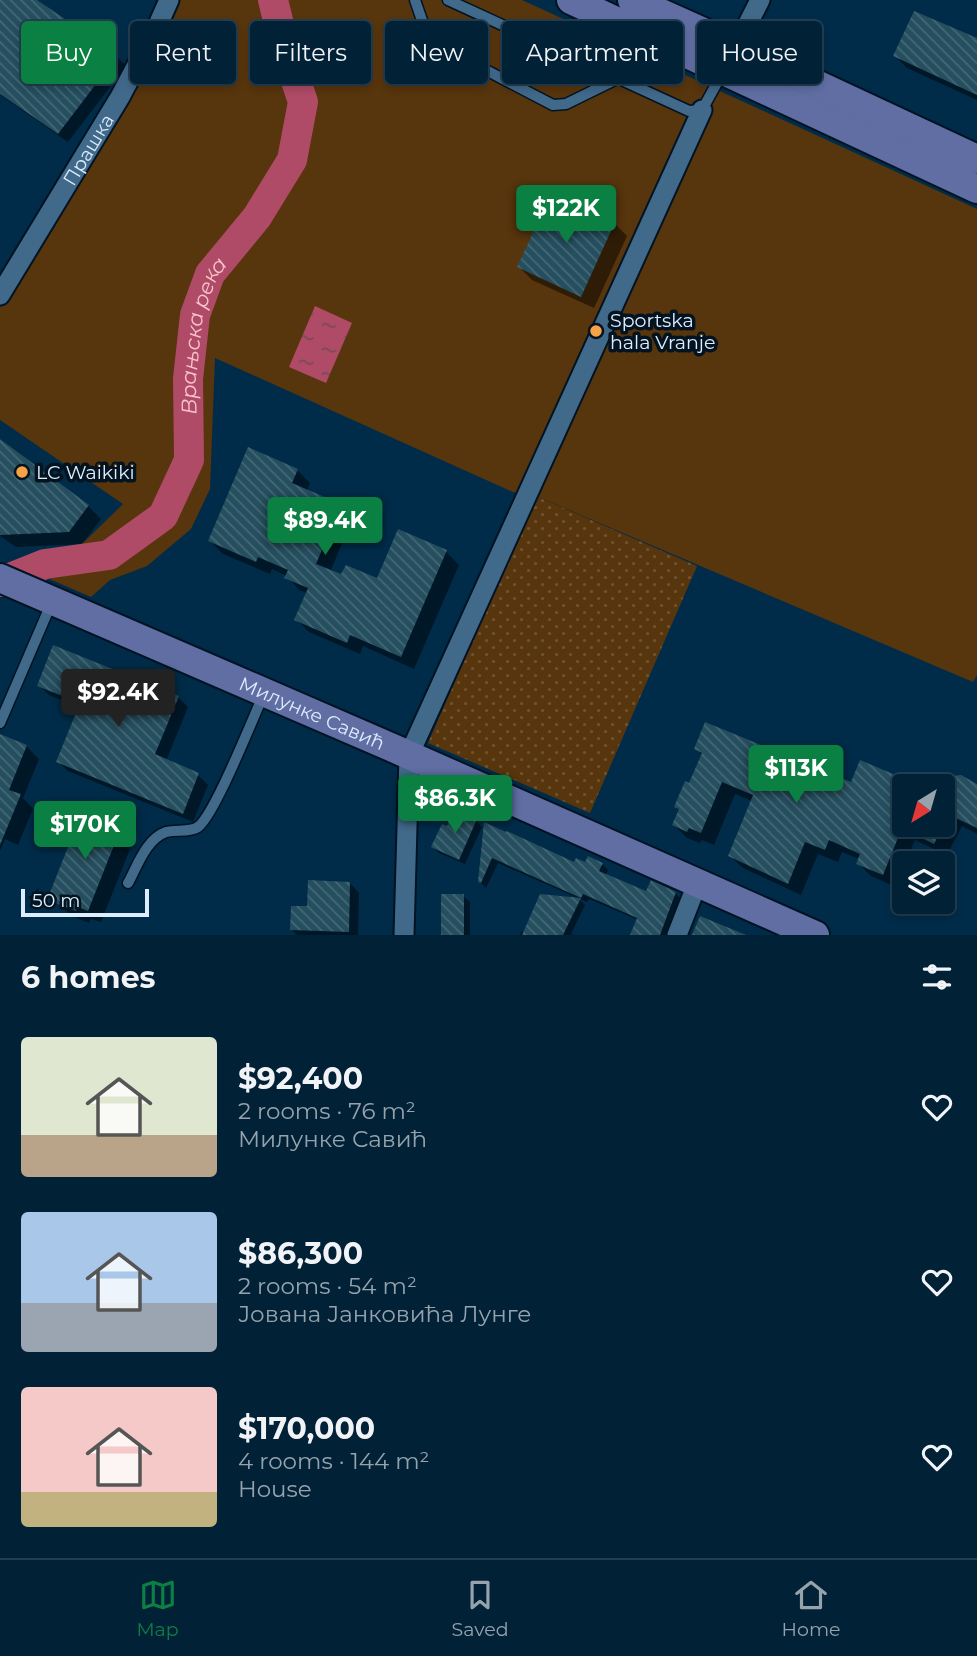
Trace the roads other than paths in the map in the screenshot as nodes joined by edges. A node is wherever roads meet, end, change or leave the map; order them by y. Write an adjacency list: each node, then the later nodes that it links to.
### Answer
1 (169, 0): 21 (street, Прашка)
2 (415, 0): 11 (lane)
3 (448, 0): 8 (lane)
4 (571, 0): 10 (street)
5 (632, 0): 9 (street)
6 (760, 0): 7 (street)
7 (750, 21)
8 (502, 25)
9 (697, 29)
10 (697, 60)
11 (502, 78)
12 (513, 84): 13 (lane)
13 (607, 84)
14 (632, 84): 18 (lane)
15 (716, 84): 18 (lane)
16 (749, 84): 20 (street)
17 (816, 84): 19 (street)
18 (702, 110): 26 (street)
19 (977, 159)
20 (977, 189)
21 (0, 295)
22 (0, 578): 23 (street, Милунке Савић)
23 (43, 596): 24 (street, Милунке Савић); 25 (lane)
24 (265, 692): 26 (street, Милунке Савић); 27 (lane)
25 (0, 723)
26 (409, 755): 28 (street, Милунке Савић); 29 (street)
27 (128, 883)
28 (697, 884): 30 (street); 31 (street, Милунке Савић)
29 (404, 935)
30 (677, 935)
31 (815, 935)

